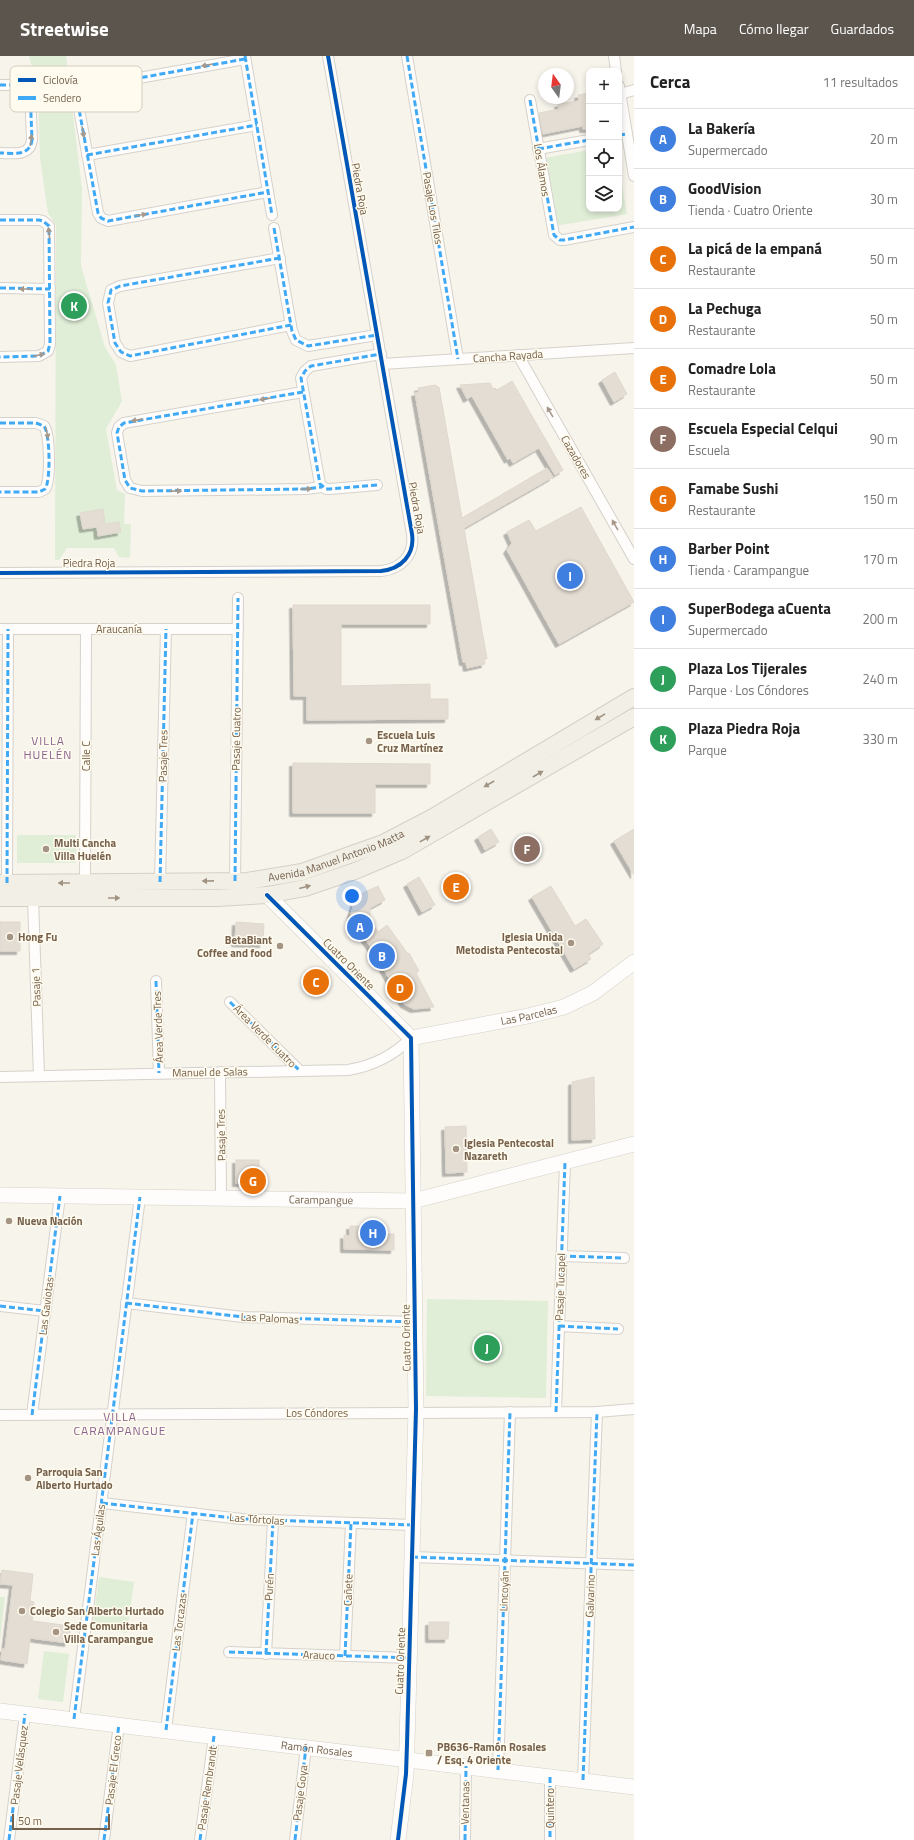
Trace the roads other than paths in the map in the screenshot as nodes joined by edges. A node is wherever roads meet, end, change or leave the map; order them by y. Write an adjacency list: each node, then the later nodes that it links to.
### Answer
1 (328, 56): 29 (street, Piedra Roja)
2 (407, 56): 34 (street, Pasaje Los Tilos)
3 (614, 56): 5 (street)
4 (245, 57): 6 (street, one-way to 6); 13 (street)
5 (616, 68)
6 (142, 77)
7 (622, 90): 8 (street)
8 (634, 90)
9 (530, 100): 16 (street, Los Álamos)
10 (621, 104): 14 (street)
11 (31, 112): 17 (street, one-way to 11)
12 (80, 112): 18 (street, one-way to 18)
13 (257, 126): 18 (street); 20 (street)
14 (623, 135): 19 (street)
15 (586, 141): 16 (street)
16 (538, 149): 24 (street, Los Álamos)
17 (0, 153)
18 (87, 155): 20 (street, one-way to 20)
19 (634, 176)
20 (268, 192): 21 (street)
21 (272, 215)
22 (0, 220): 27 (street, one-way to 22)
23 (274, 228): 25 (street)
24 (634, 228)
25 (280, 258): 28 (street); 28 (street)
26 (0, 288): 27 (street, one-way to 26)
27 (50, 289): 32 (street, one-way to 27)
28 (292, 325): 29 (street)
29 (377, 335): 33 (street, Piedra Roja)
30 (634, 348): 31 (street, Cancha Rayada)
31 (518, 355): 34 (street, Cancha Rayada); 40 (street, Cazadores, one-way to 31)
32 (0, 357)
33 (381, 359): 34 (street, Cancha Rayada); 35 (street, Cancha Rayada); 41 (street, Piedra Roja)
34 (458, 359)
35 (304, 392): 38 (street); 38 (street, one-way to 38)
36 (0, 423): 39 (street, one-way to 39)
37 (377, 485): 38 (street)
38 (322, 487)
39 (0, 492)
40 (634, 559)
41 (0, 573)
42 (238, 598): 46 (street, Pasaje Cuatro)
43 (4, 629): 44 (street, Araucanía); 51 (street)
44 (86, 629): 45 (street, Araucanía); 52 (street, Calle C)
45 (166, 629): 46 (street, Araucanía); 50 (street, Pasaje Tres)
46 (238, 629): 49 (street, Pasaje Cuatro)
47 (634, 698): 49 (main road, Avenida Manuel Antonio Matta, one-way to 49)
48 (634, 717): 53 (main road, Avenida Manuel Antonio Matta, one-way to 48)
49 (241, 881): 50 (main road, Avenida Manuel Antonio Matta, one-way to 50); 53 (main road)
50 (160, 882): 52 (main road, Avenida Manuel Antonio Matta)
51 (3, 883): 52 (main road, Avenida Manuel Antonio Matta, one-way to 51)
52 (85, 883)
53 (267, 894): 55 (main road, Avenida Manuel Antonio Matta, one-way to 53); 59 (street, Cuatro Oriente)
54 (0, 898): 55 (main road, Avenida Manuel Antonio Matta)
55 (33, 898): 63 (street, Pasaje 1)
56 (634, 962): 59 (street, Las Parcelas)
57 (156, 981): 62 (street, Área Verde Tres)
58 (230, 1002): 60 (street, Área Verde Cuatro)
59 (411, 1038): 60 (street, Manuel de Salas); 71 (street, Cuatro Oriente)
60 (299, 1070): 61 (street, Manuel de Salas)
61 (220, 1072): 62 (street, Manuel de Salas); 70 (street, Pasaje Tres)
62 (160, 1073): 63 (street, Manuel de Salas)
63 (39, 1076): 64 (street, Manuel de Salas)
64 (0, 1077)
65 (634, 1144): 66 (street, Carampangue)
66 (565, 1162): 71 (street, Carampangue); 72 (street, Pasaje Tucapel)
67 (0, 1195): 68 (street, Carampangue)
68 (60, 1196): 69 (street, Carampangue); 76 (street, Las Gaviotas)
69 (140, 1197): 70 (street, Carampangue); 74 (street, Las Águilas)
70 (222, 1198): 71 (street, Carampangue)
71 (413, 1201): 77 (street, Cuatro Oriente)
72 (561, 1256): 73 (street); 78 (street, Pasaje Tucapel)
73 (624, 1258)
74 (126, 1303): 77 (street, Las Palomas); 85 (street, Las Águilas)
75 (0, 1306): 76 (street)
76 (45, 1311): 87 (street, Las Gaviotas)
77 (415, 1322): 81 (street, Cuatro Oriente)
78 (559, 1326): 79 (street); 83 (street, Pasaje Tucapel)
79 (618, 1329)
80 (634, 1409): 84 (street, Los Cóndores)
81 (416, 1412): 82 (street, Los Cóndores); 85 (street, Los Cóndores); 92 (street, Cuatro Oriente)
82 (510, 1412): 83 (street, Los Cóndores); 94 (street, Lincoyán)
83 (556, 1412): 84 (street, Los Cóndores)
84 (597, 1412): 95 (street, Galvarino)
85 (113, 1414): 87 (street, Los Cóndores); 88 (street, Las Águilas)
86 (0, 1415): 87 (street, Los Cóndores)
87 (32, 1415)
88 (102, 1503): 89 (street, Las Tórtolas); 103 (street, Las Águilas)
89 (193, 1513): 90 (street, Las Tórtolas); 105 (street, Las Torcazas)
90 (272, 1520): 91 (street, Las Tórtolas); 98 (street, Purén)
91 (351, 1523): 92 (street, Las Tórtolas); 99 (street, Cañete)
92 (413, 1525): 93 (street, Cuatro Oriente)
93 (412, 1557): 94 (street); 100 (street, Cuatro Oriente)
94 (505, 1561): 95 (street); 110 (street, Lincoyán)
95 (591, 1564): 96 (street); 112 (street, Galvarino)
96 (634, 1565)
97 (229, 1652): 98 (street, Arauco)
98 (266, 1654): 99 (street, Arauco)
99 (345, 1656): 100 (street, Arauco)
100 (410, 1658): 108 (street, Cuatro Oriente)
101 (0, 1711): 102 (street, Ramón Rosales)
102 (25, 1714): 103 (street, Ramón Rosales); 114 (street, Pasaje Velásquez)
103 (74, 1719): 104 (street, Ramón Rosales)
104 (119, 1724): 105 (street, Ramón Rosales); 115 (street, Pasaje El Greco)
105 (166, 1730): 106 (street, Ramón Rosales)
106 (214, 1736): 107 (street, Ramón Rosales); 116 (street, Pasaje Rembrandt)
107 (306, 1747): 108 (street, Ramón Rosales); 117 (street, Pasaje Goya)
108 (406, 1758): 109 (street, Ramón Rosales); 118 (street, Cuatro Oriente)
109 (466, 1766): 110 (street, Ramón Rosales); 119 (street, Ventanas)
110 (498, 1770): 111 (street, Ramón Rosales)
111 (550, 1777): 112 (street, Ramón Rosales); 120 (street, Quintero)
112 (583, 1780): 113 (street, Ramón Rosales)
113 (634, 1787)
114 (9, 1840)
115 (104, 1840)
116 (200, 1840)
117 (295, 1840)
118 (398, 1840)
119 (465, 1840)
120 (550, 1840)

